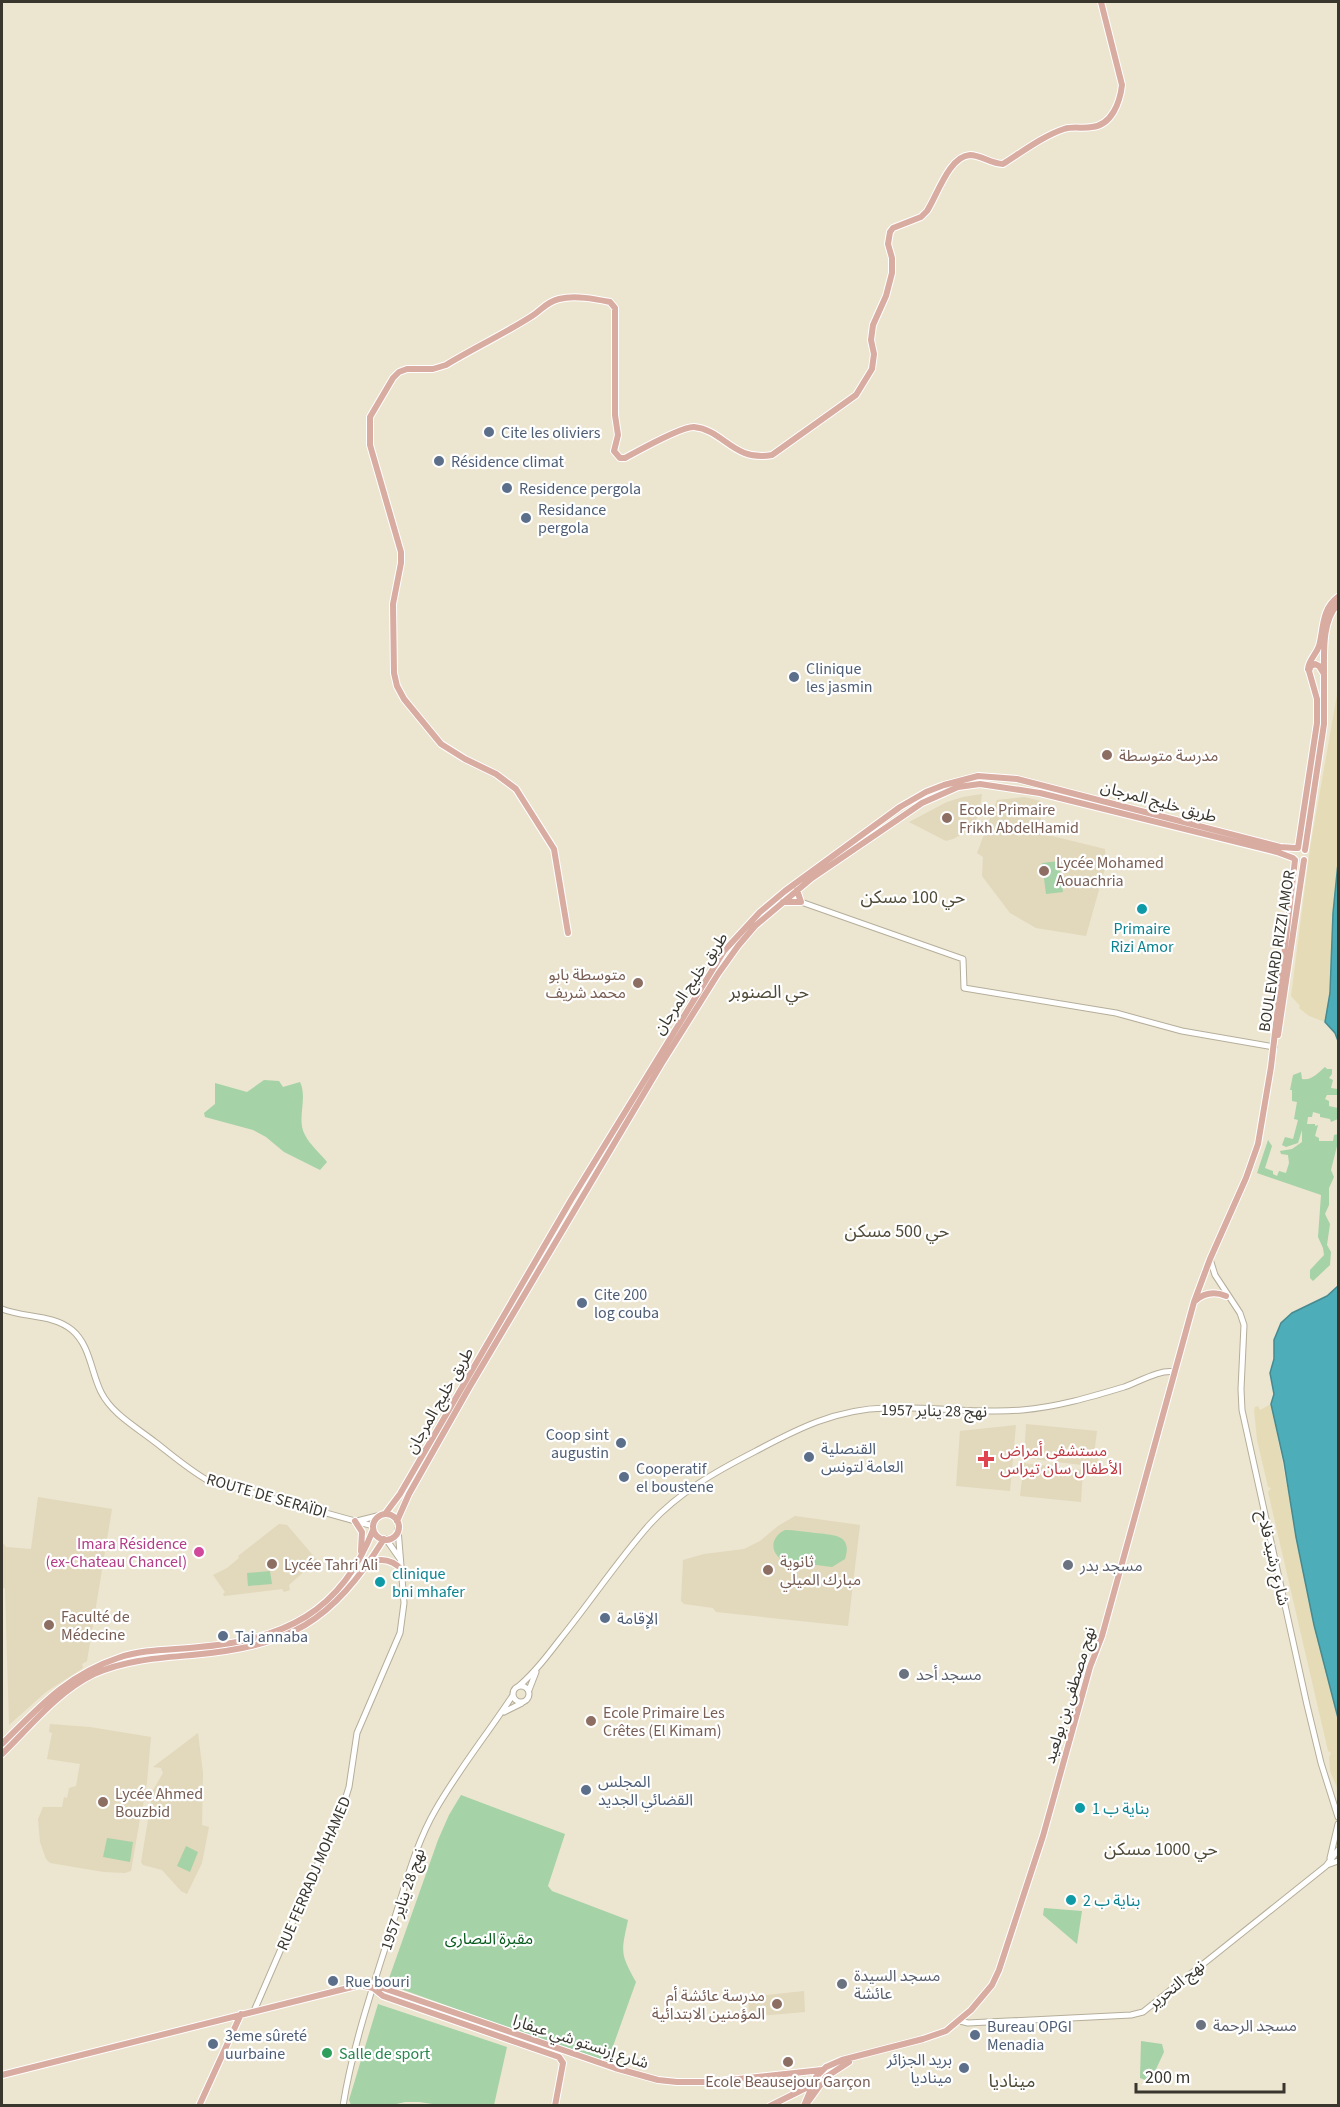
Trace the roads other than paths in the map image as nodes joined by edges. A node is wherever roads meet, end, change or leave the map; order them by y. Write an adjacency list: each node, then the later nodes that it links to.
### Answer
1 (1101, 2): 19 (main road)
2 (1338, 597): 4 (main road)
3 (1338, 604): 5 (main road, BOULEVARD RIZZI AMOR)
4 (1309, 671): 5 (main road); 9 (main road, BOULEVARD RIZZI AMOR)
5 (1324, 674): 11 (main road, BOULEVARD RIZZI AMOR)
6 (937, 787): 7 (main road); 8 (main road, طريق خليج المرجان); 16 (main road, طريق خليج المرجان)
7 (940, 795): 8 (main road, طريق خليج المرجان); 15 (main road, طريق خليج المرجان)
8 (1138, 814): 10 (main road, طريق خليج المرجان)
9 (1300, 832): 10 (main road); 11 (main road, BOULEVARD RIZZI AMOR)
10 (1278, 849): 11 (main road, طريق خليج المرجان); 12 (main road, طريق خليج المرجان); 14 (main road)
11 (1299, 849): 12 (main road); 13 (main road)
12 (1294, 859): 13 (main road); 14 (main road, BOULEVARD RIZZI AMOR)
13 (1304, 860): 20 (main road, BOULEVARD RIZZI AMOR)
14 (1294, 874): 20 (main road, BOULEVARD RIZZI AMOR)
15 (797, 890): 16 (main road, طريق خليج المرجان); 18 (main road)
16 (787, 893): 17 (main road, طريق خليج المرجان); 18 (street); 27 (main road, طريق خليج المرجان)
17 (782, 902): 18 (main road); 29 (main road, طريق خليج المرجان)
18 (801, 902): 20 (street)
19 (568, 933)
20 (1274, 1047): 21 (main road, BOULEVARD RIZZI AMOR)
21 (1210, 1259): 22 (main road, نهج مصطفى بن بولعيد); 23 (street, شارع رشيد فلاح)
22 (1207, 1267): 23 (street, شارع رشيد فلاح); 24 (main road, نهج مصطفى بن بولعيد)
23 (1228, 1297): 24 (main road); 45 (street, شارع رشيد فلاح)
24 (1194, 1302): 26 (main road, نهج مصطفى بن بولعيد)
25 (2, 1309): 28 (street, ROUTE DE SERAÏDI)
26 (1176, 1372): 37 (street, نهج 28 يناير 1957); 55 (main road, نهج مصطفى بن بولعيد)
27 (383, 1514): 28 (street); 29 (main road); 30 (main road)
28 (355, 1521): 30 (street, ROUTE DE SERAÏDI); 34 (main road)
29 (397, 1521): 31 (main road)
30 (373, 1528): 32 (main road); 34 (main road)
31 (398, 1529): 32 (main road); 33 (street, RUE FERRADJ MOHAMED)
32 (385, 1539): 33 (street); 35 (main road)
33 (401, 1560): 36 (street, RUE FERRADJ MOHAMED)
34 (358, 1562): 43 (main road)
35 (369, 1562): 36 (main road); 44 (main road)
36 (402, 1570): 52 (street, RUE FERRADJ MOHAMED)
37 (538, 1667): 38 (street, نهج 28 يناير 1957); 39 (street, نهج 28 يناير 1957)
38 (519, 1686): 39 (street); 40 (street)
39 (529, 1690): 41 (street)
40 (513, 1695): 41 (street); 42 (street, نهج 28 يناير 1957)
41 (522, 1703): 42 (street, نهج 28 يناير 1957)
42 (503, 1713): 51 (street, نهج 28 يناير 1957)
43 (2, 1744)
44 (2, 1754)
45 (1338, 1817)
46 (1338, 1824): 49 (street)
47 (1338, 1851): 49 (street, نهج التحرير)
48 (1338, 1861): 49 (street, نهج التحرير)
49 (1328, 1864): 50 (street); 55 (street, نهج التحرير)
50 (1338, 1866)
51 (373, 1988): 52 (main road, شارع إرنستو شي عيفارا); 53 (main road, شارع إرنستو شي عيفارا); 63 (street, نهج 28 يناير 1957)
52 (254, 2011): 54 (main road, شارع إرنستو شي عيفارا)
53 (445, 2013): 58 (main road, شارع إرنستو شي عيفارا); 64 (main road, شارع إرنستو شي عيفارا)
54 (241, 2014): 59 (main road, شارع إرنستو شي عيفارا); 62 (main road)
55 (960, 2021): 56 (main road, نهج مصطفى بن بولعيد)
56 (858, 2057): 57 (main road, نهج مصطفى بن بولعيد); 60 (main road, نهج مصطفى بن بولعيد)
57 (822, 2070): 58 (main road, شارع إرنستو شي عيفارا); 61 (main road)
58 (802, 2073): 61 (main road)
59 (2, 2075)
60 (821, 2082): 61 (main road); 66 (main road, نهج مصطفى بن بولعيد)
61 (812, 2085): 65 (main road); 66 (main road)
62 (199, 2106)
63 (343, 2106)
64 (555, 2106)
65 (770, 2106)
66 (805, 2106)

